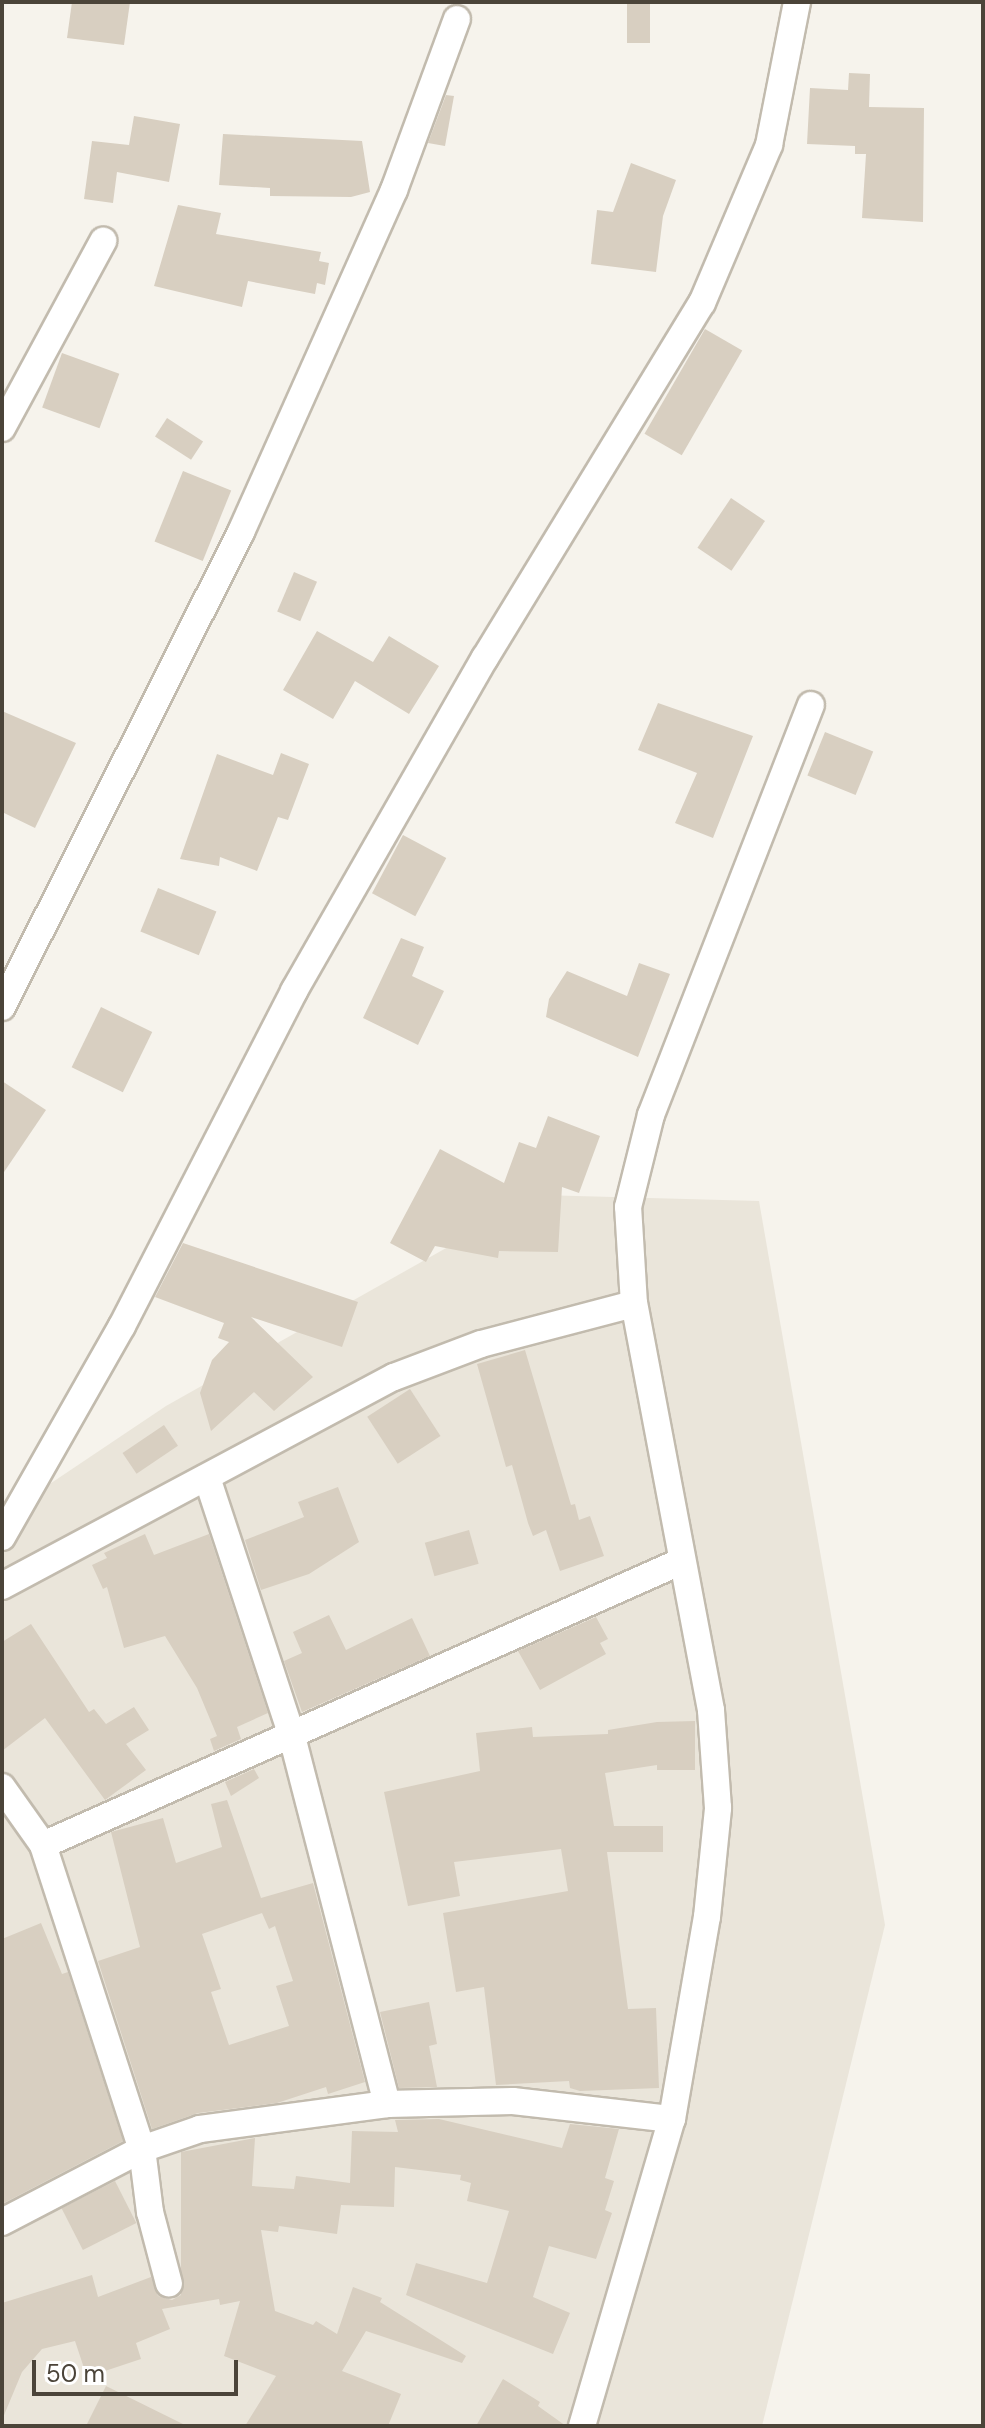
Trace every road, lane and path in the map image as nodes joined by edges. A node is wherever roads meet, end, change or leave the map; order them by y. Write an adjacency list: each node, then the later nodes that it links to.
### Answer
1 (797, 2): 9 (street)
2 (457, 19): 6 (street)
3 (103, 241): 4 (street)
4 (2, 428)
5 (811, 705): 7 (street)
6 (2, 1007)
7 (634, 1304): 8 (street); 10 (street)
8 (207, 1477): 11 (street); 12 (street)
9 (2, 1537)
10 (682, 1561): 12 (street); 16 (street)
11 (2, 1586)
12 (291, 1733): 14 (street); 15 (street)
13 (2, 1787): 14 (street)
14 (43, 1845): 17 (street)
15 (387, 2104): 16 (street); 17 (street)
16 (672, 2119): 20 (street)
17 (142, 2149): 18 (street); 19 (street)
18 (2, 2222)
19 (169, 2284)
20 (582, 2426)

